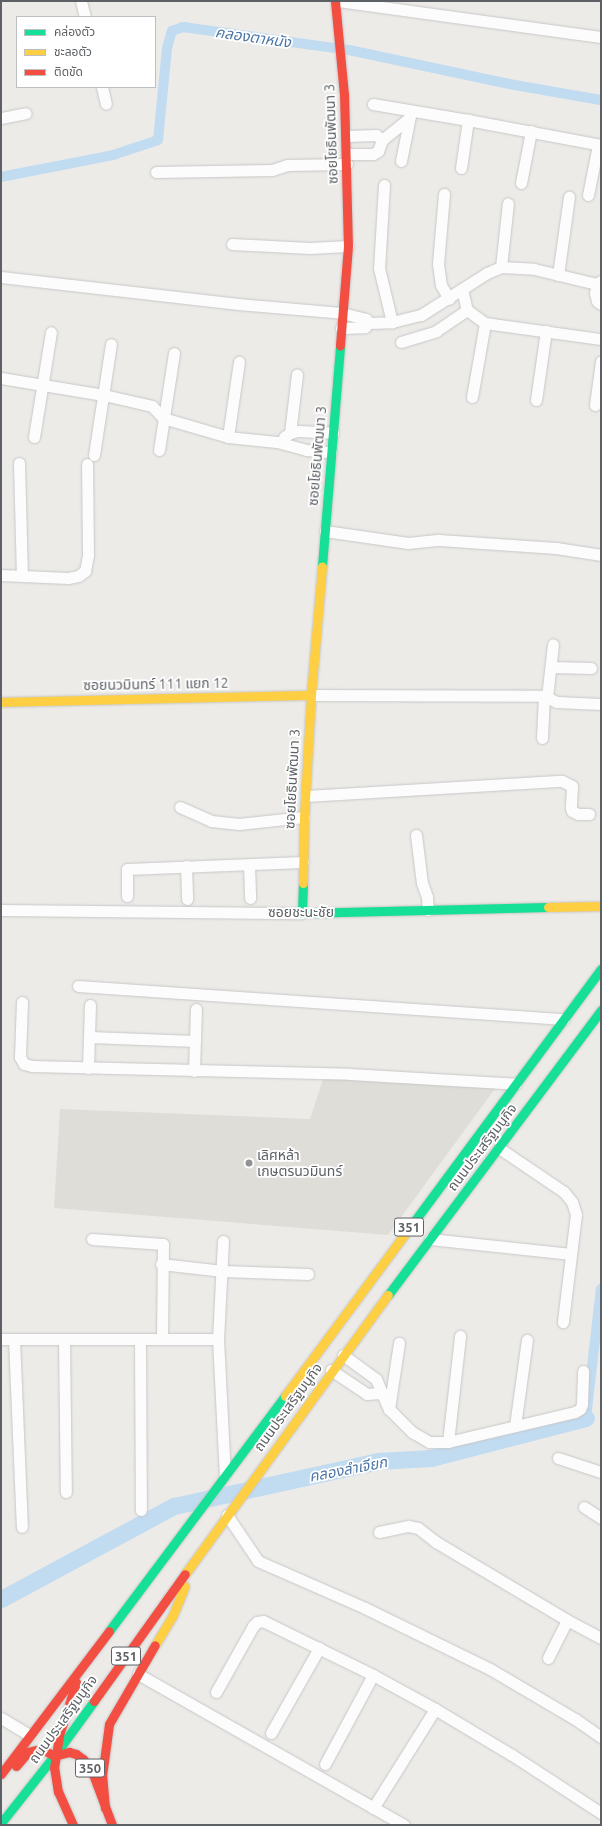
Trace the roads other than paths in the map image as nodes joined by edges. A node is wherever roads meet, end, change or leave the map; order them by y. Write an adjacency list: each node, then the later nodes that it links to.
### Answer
1 (82, 1): 3 (street)
2 (337, 1): 4 (street); 13 (main road, ซอยโยธินพัฒนา 3)
3 (85, 16)
4 (601, 37)
5 (102, 88): 6 (street)
6 (106, 104)
7 (373, 104): 9 (street)
8 (26, 113): 10 (street)
9 (410, 115): 11 (street); 14 (street); 17 (street)
10 (1, 118)
11 (468, 120): 12 (street); 18 (street)
12 (531, 131): 15 (street); 20 (street)
13 (347, 136): 14 (street); 16 (main road, ซอยโยธินพัฒนา 3)
14 (382, 140): 16 (street)
15 (599, 145): 23 (street)
16 (347, 159): 19 (street); 27 (main road, ซอยโยธินพัฒนา 3)
17 (401, 161)
18 (460, 168)
19 (156, 172)
20 (521, 183)
21 (384, 185): 37 (street)
22 (444, 194): 33 (street)
23 (588, 195)
24 (569, 197): 29 (street)
25 (508, 203): 28 (street)
26 (232, 244): 27 (street)
27 (348, 246): 36 (main road, ซอยโยธินพัฒนา 3)
28 (501, 267): 29 (street); 32 (street)
29 (558, 275): 31 (street)
30 (1, 277): 36 (street)
31 (599, 282): 34 (street)
32 (462, 289): 33 (street); 35 (street)
33 (448, 299): 37 (street)
34 (601, 304)
35 (467, 310): 39 (street); 44 (street)
36 (342, 313): 38 (street); 40 (main road, ซอยโยธินพัฒนา 3)
37 (392, 322): 38 (street)
38 (368, 323): 40 (street)
39 (485, 323): 41 (street); 53 (street)
40 (341, 328): 58 (main road, ซอยโยธินพัฒนา 3)
41 (546, 331): 43 (street); 54 (street)
42 (51, 332): 51 (street)
43 (601, 339)
44 (401, 342)
45 (111, 344): 52 (street)
46 (174, 353): 56 (street)
47 (601, 361): 55 (street)
48 (239, 362): 60 (street)
49 (297, 374): 57 (street)
50 (1, 378): 51 (street)
51 (43, 385): 52 (street); 59 (street)
52 (104, 395): 56 (street); 67 (street)
53 (472, 397)
54 (536, 400)
55 (595, 405)
56 (163, 418): 60 (street); 62 (street)
57 (290, 433): 58 (street); 61 (street)
58 (333, 433): 63 (main road, ซอยโยธินพัฒนา 3)
59 (34, 437)
60 (228, 437): 61 (street)
61 (277, 442): 63 (street)
62 (159, 450)
63 (331, 452): 65 (main road, ซอยโยธินพัฒนา 3)
64 (19, 463): 67 (street)
65 (324, 531): 66 (street); 72 (main road, ซอยโยธินพัฒนา 3)
66 (601, 555)
67 (22, 574): 68 (street)
68 (1, 575)
69 (553, 644): 70 (street)
70 (551, 667): 71 (street); 73 (street)
71 (591, 668)
72 (311, 695): 73 (street); 74 (main road, ซอยนวมินทร์ 111 แยก 12); 77 (main road, ซอยโยธินพัฒนา 3)
73 (545, 696): 75 (street); 76 (street)
74 (1, 702)
75 (601, 704)
76 (542, 738)
77 (306, 796): 79 (street); 80 (main road, ซอยโยธินพัฒนา 3)
78 (180, 807): 80 (street)
79 (590, 814)
80 (304, 817): 82 (main road, ซอยโยธินพัฒนา 3)
81 (416, 835): 90 (street)
82 (303, 862): 83 (street); 91 (main road, ซอยโยธินพัฒนา 3)
83 (250, 865): 84 (street); 86 (street)
84 (186, 866): 85 (street); 87 (street)
85 (127, 896)
86 (250, 898)
87 (187, 899)
88 (601, 906): 90 (main road, ซอยชะนะชัย)
89 (1, 910): 91 (street, ซอยชะนะชัย)
90 (428, 910): 91 (main road, ซอยชะนะชัย)
91 (302, 913)
92 (601, 969): 98 (main road, ถนนประเสริฐมนูกิจ / 351)
93 (78, 986): 98 (street)
94 (22, 1002): 101 (street)
95 (90, 1005): 99 (street)
96 (196, 1008): 100 (street)
97 (601, 1010): 104 (main road, ถนนประเสริฐมนูกิจ / 351)
98 (564, 1019): 103 (main road, ถนนประเสริฐมนูกิจ / 351)
99 (89, 1037): 100 (street); 101 (street)
100 (195, 1041): 102 (street)
101 (88, 1068): 102 (street)
102 (194, 1071): 103 (street)
103 (516, 1084): 131 (main road, ถนนประเสริฐมนูกิจ / 351)
104 (499, 1148): 106 (main road, ถนนประเสริฐมนูกิจ / 351); 108 (street)
105 (92, 1239): 109 (street)
106 (430, 1240): 108 (street); 122 (main road, ถนนประเสริฐมนูกิจ / 351)
107 (223, 1241): 110 (street)
108 (571, 1254): 112 (street)
109 (161, 1264): 110 (street); 118 (street)
110 (223, 1271): 111 (street); 119 (street)
111 (308, 1274)
112 (564, 1322)
113 (460, 1336): 128 (street)
114 (1, 1339): 115 (street)
115 (14, 1339): 116 (street); 137 (street)
116 (64, 1339): 117 (street); 132 (street)
117 (140, 1339): 118 (street); 134 (street)
118 (162, 1339): 119 (street)
119 (218, 1339): 131 (street)
120 (527, 1340): 127 (street)
121 (399, 1343): 126 (street)
122 (343, 1354): 123 (main road, ถนนประเสริฐมนูกิจ / 351); 125 (street)
123 (331, 1370): 125 (street); 135 (main road, ถนนประเสริฐมนูกิจ / 351)
124 (583, 1371): 127 (street)
125 (381, 1393): 126 (street)
126 (389, 1409): 128 (street)
127 (515, 1426): 128 (street)
128 (448, 1442)
129 (558, 1458): 130 (street)
130 (601, 1472)
131 (225, 1474): 143 (main road, ถนนประเสริฐมนูกิจ / 351)
132 (66, 1492)
133 (584, 1508): 136 (street)
134 (142, 1510)
135 (227, 1515): 139 (main road, ถนนประเสริฐมนูกิจ / 351); 154 (street)
136 (601, 1518)
137 (22, 1527)
138 (379, 1532): 140 (street)
139 (198, 1556): 145 (main road); 156 (main road, ถนนประเสริฐมนูกิจ / 351)
140 (567, 1620): 141 (street); 144 (street)
141 (601, 1638)
142 (318, 1648): 146 (street); 147 (street); 152 (street)
143 (90, 1656): 148 (main road, ถนนประเสริฐมนูกิจ / 351); 156 (main road)
144 (548, 1658)
145 (138, 1674): 161 (main road); 162 (street)
146 (373, 1675): 149 (street); 157 (street)
147 (216, 1692)
148 (58, 1698): 151 (main road); 153 (main road, ถนนประเสริฐมนูกิจ / 351)
149 (435, 1709): 162 (street); 164 (street)
150 (1, 1718): 153 (street)
151 (48, 1728)
152 (271, 1733)
153 (29, 1735): 158 (main road, ถนนประเสริฐมนูกิจ / 351)
154 (601, 1737)
155 (49, 1742): 156 (main road, 350)
156 (54, 1756): 159 (main road, 350); 161 (main road, 350); 163 (main road, ถนนประเสริฐมนูกิจ / 351); 166 (main road, 350)
157 (325, 1764)
158 (1, 1774)
159 (1, 1784)
160 (1, 1806): 163 (main road)
161 (105, 1808): 167 (main road, 350)
162 (374, 1808): 168 (street)
163 (9, 1812): 165 (main road, ถนนประเสริฐมนูกิจ / 351)
164 (601, 1814)
165 (1, 1823)
166 (74, 1825)
167 (112, 1825)
168 (404, 1825)

